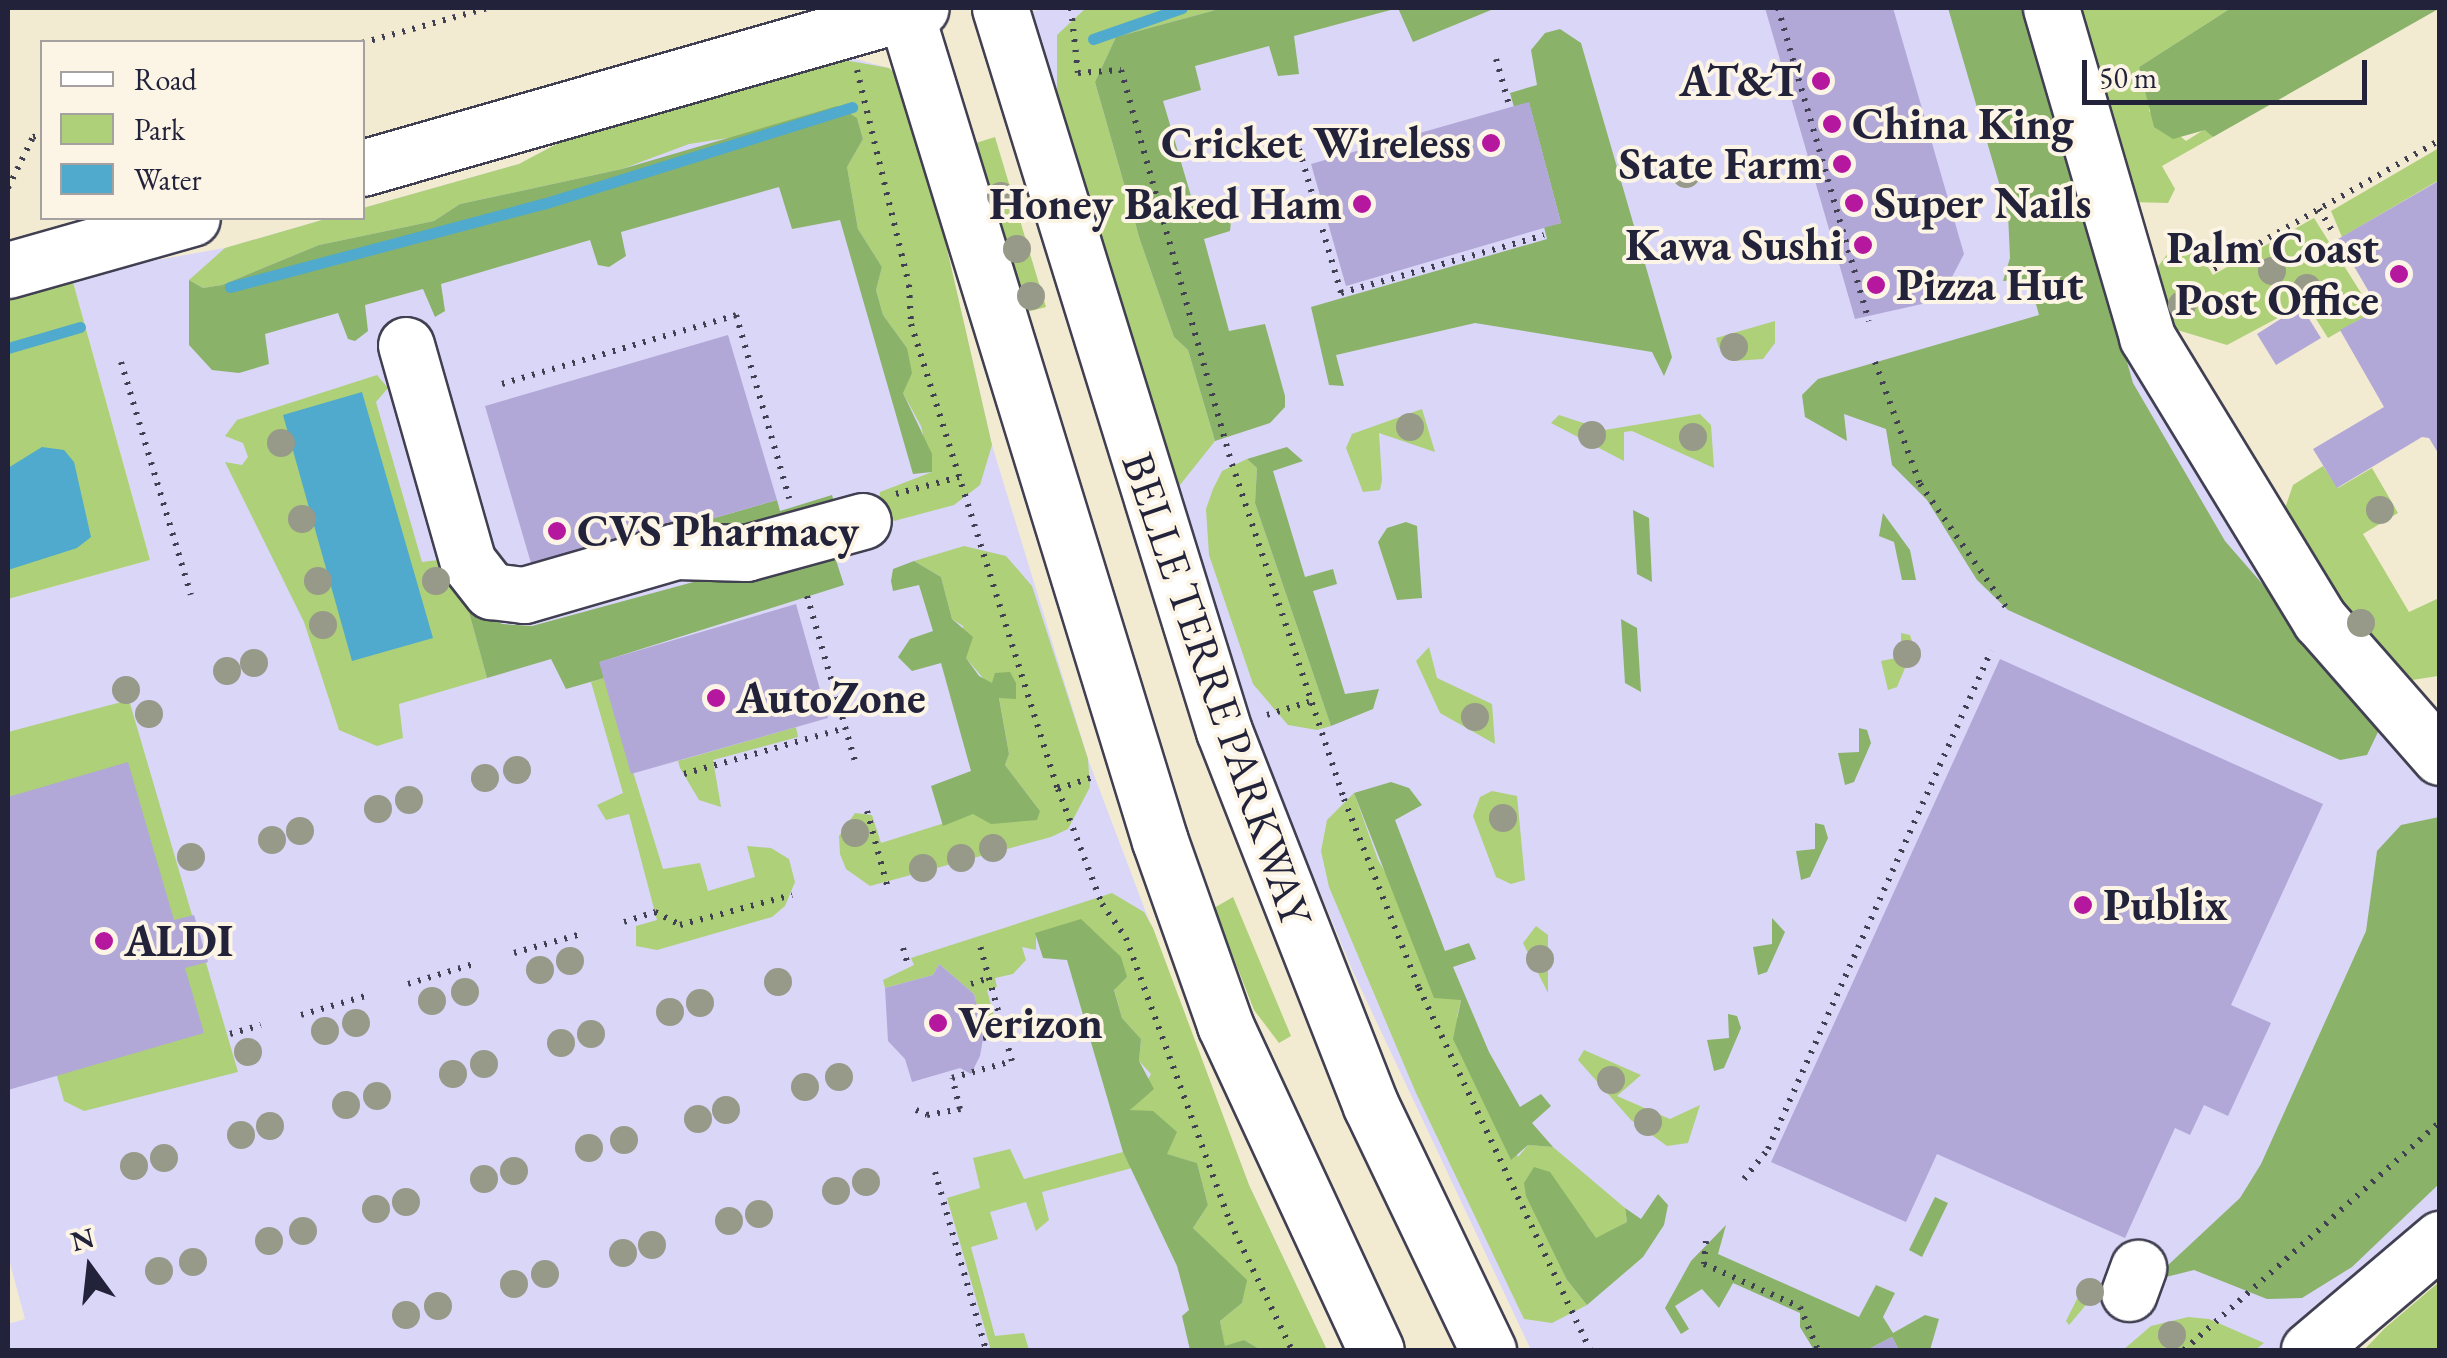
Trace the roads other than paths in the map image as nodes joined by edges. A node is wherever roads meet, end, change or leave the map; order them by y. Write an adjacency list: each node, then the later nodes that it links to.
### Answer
1 (1000, 8): 12 (main road, BELLE TERRE PARKWAY)
2 (2051, 8): 9 (main road)
3 (910, 9): 4 (main road); 11 (main road, BELLE TERRE PARKWAY)
4 (365, 167)
5 (185, 220): 6 (main road)
6 (8, 270)
7 (406, 345): 8 (main road)
8 (871, 510)
9 (2440, 757)
10 (2440, 1239): 13 (main road)
11 (1376, 1350)
12 (1488, 1350)
13 (2309, 1350)

